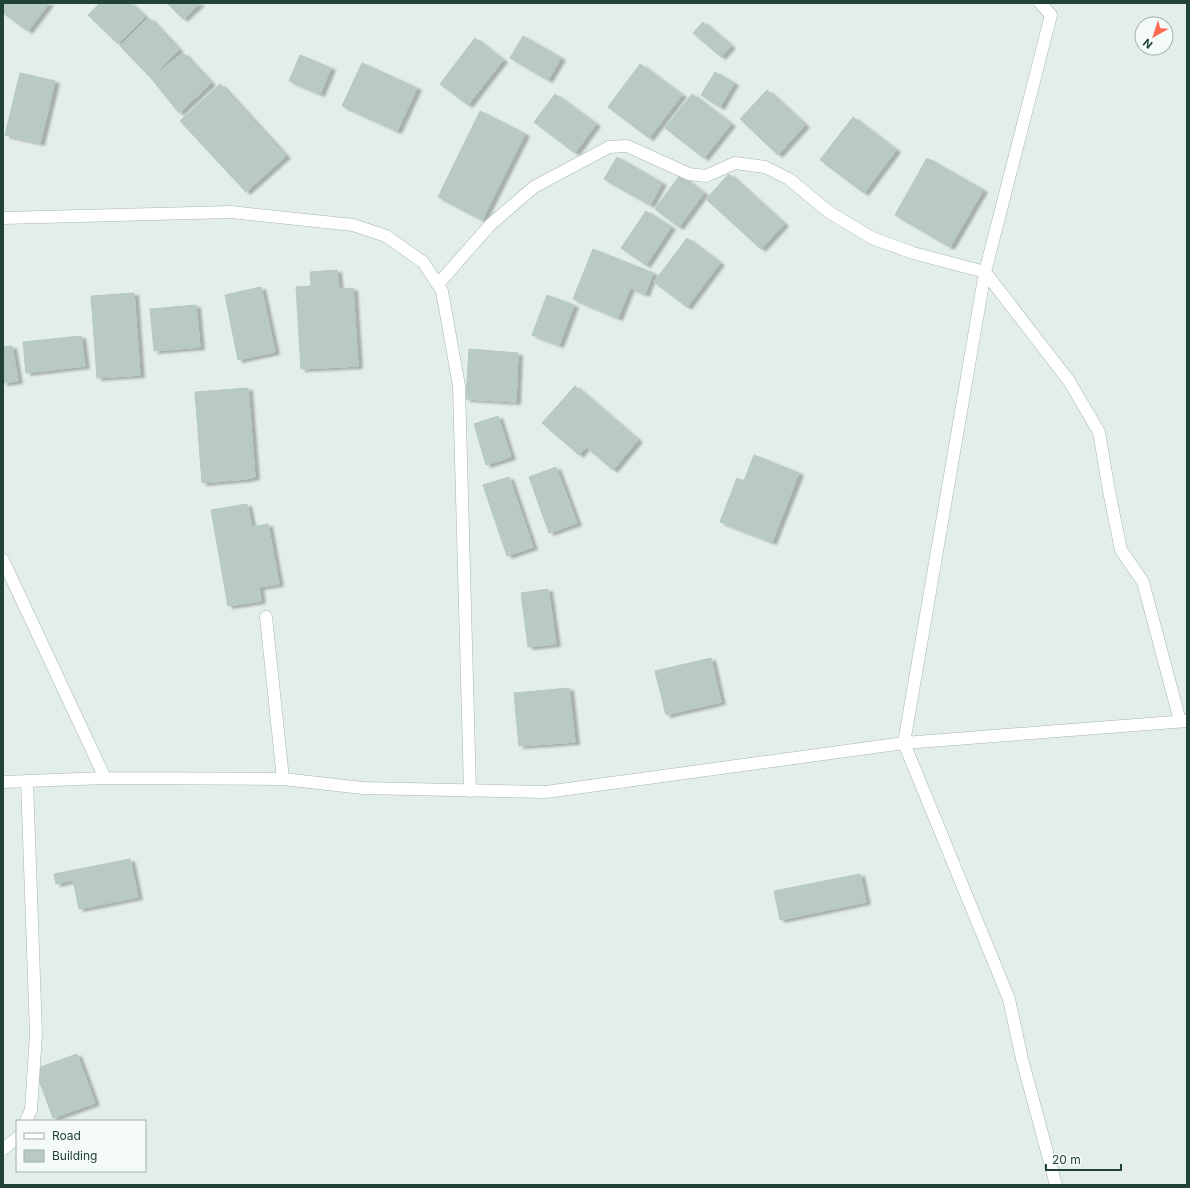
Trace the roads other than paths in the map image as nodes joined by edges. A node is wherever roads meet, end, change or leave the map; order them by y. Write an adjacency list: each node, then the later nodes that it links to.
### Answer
1 (1040, 3): 3 (street)
2 (3, 218): 4 (street)
3 (985, 272): 4 (street); 7 (street); 8 (street)
4 (438, 284): 13 (street)
5 (3, 560): 9 (street)
6 (266, 617): 10 (street)
7 (1183, 721): 8 (street)
8 (904, 743): 13 (street); 17 (street)
9 (105, 778): 10 (street); 11 (street)
10 (283, 779): 13 (street)
11 (28, 781): 12 (street); 14 (street)
12 (3, 782)
13 (470, 791)
14 (26, 1120)
15 (16, 1139): 16 (street)
16 (3, 1149)
17 (1056, 1185)

